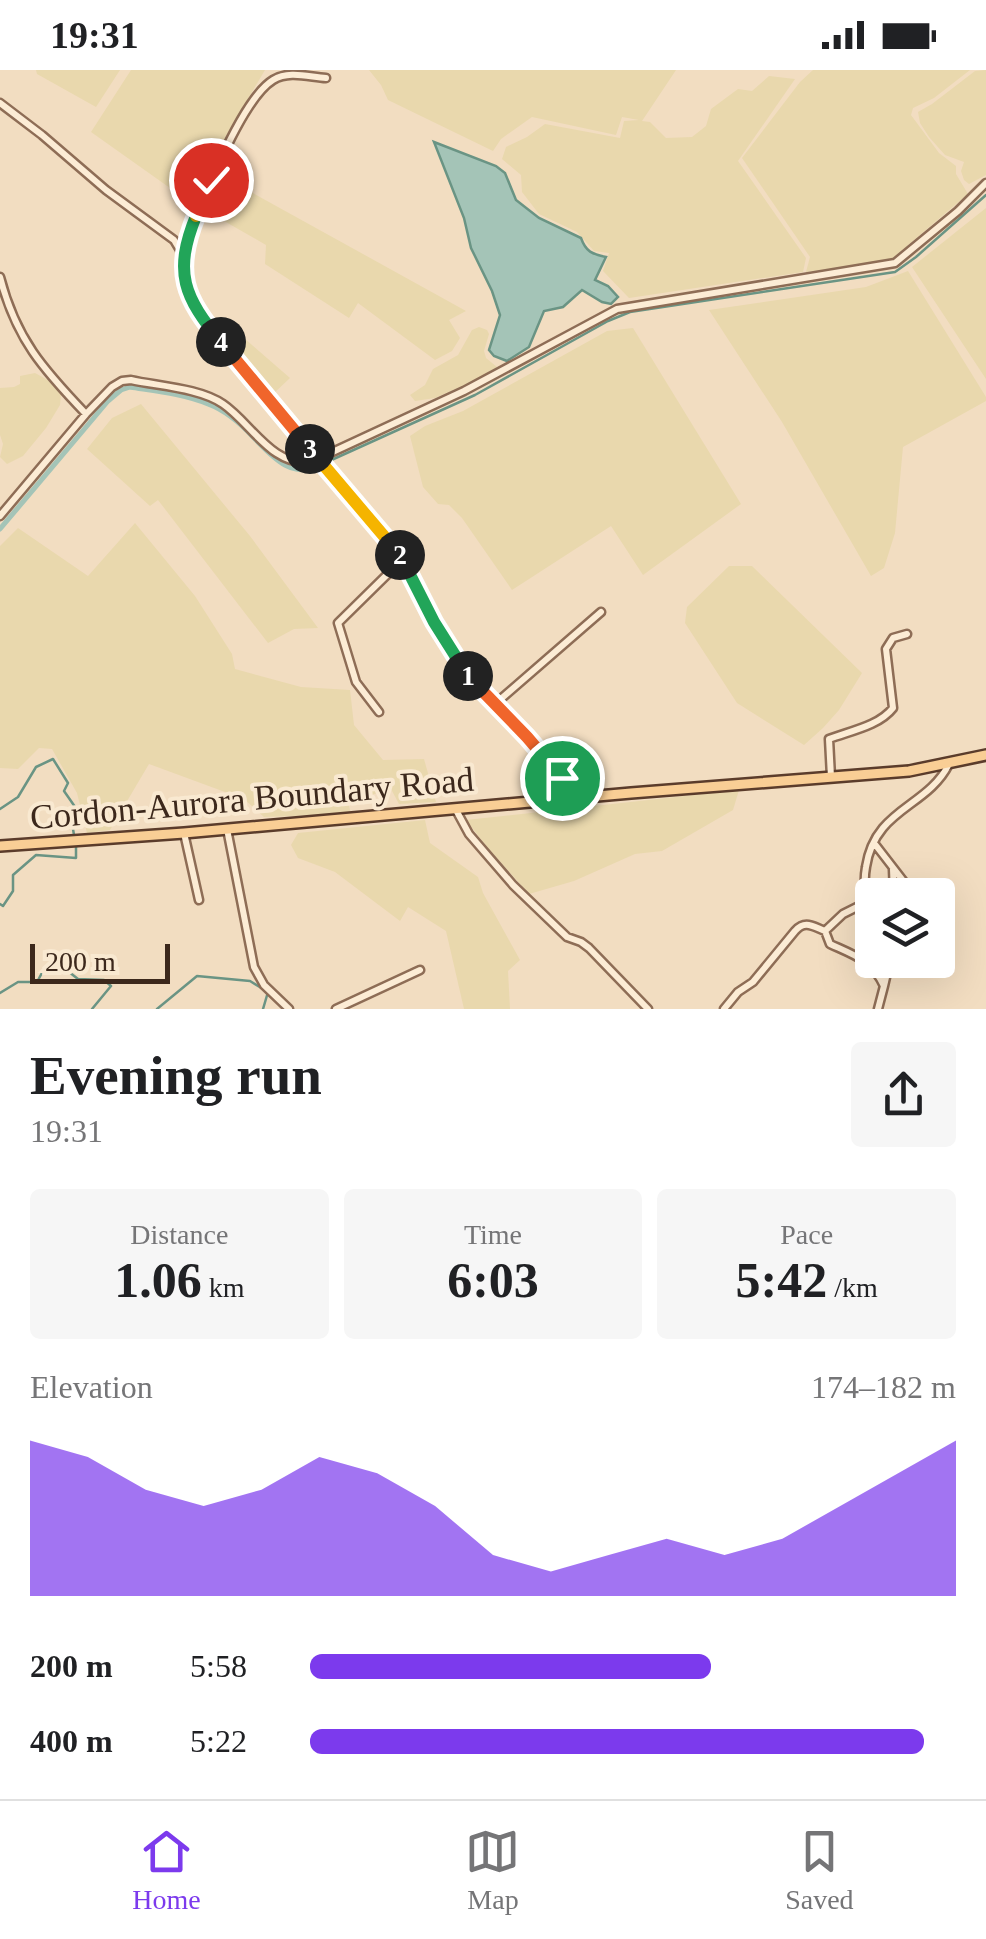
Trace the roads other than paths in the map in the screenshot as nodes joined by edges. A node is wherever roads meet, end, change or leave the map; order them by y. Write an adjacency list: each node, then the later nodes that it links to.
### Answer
1 (326, 78): 4 (street)
2 (0, 104): 4 (street)
3 (986, 183): 7 (street)
4 (182, 262): 7 (street)
5 (0, 277): 6 (street)
6 (86, 414): 7 (street); 8 (street)
7 (319, 459): 9 (street)
8 (0, 516)
9 (403, 559): 12 (street); 13 (street)
10 (600, 612): 12 (street)
11 (908, 634): 16 (street)
12 (495, 704): 17 (street)
13 (379, 712)
14 (986, 755): 15 (main road, Cordon-Aurora Boundary Road)
15 (949, 764): 16 (main road, Cordon-Aurora Boundary Road); 21 (street)
16 (831, 777): 17 (main road, Cordon-Aurora Boundary Road)
17 (570, 798): 18 (main road, Cordon-Aurora Boundary Road)
18 (456, 810): 19 (main road, Cordon-Aurora Boundary Road); 33 (street)
19 (228, 829): 20 (main road, Cordon-Aurora Boundary Road); 31 (street)
20 (184, 833): 22 (main road, Cordon-Aurora Boundary Road); 26 (street)
21 (873, 842): 23 (street); 27 (street)
22 (0, 846)
23 (892, 867): 24 (street); 25 (street)
24 (893, 878)
25 (900, 878)
26 (199, 900)
27 (825, 932): 30 (street); 34 (street)
28 (420, 970): 32 (street)
29 (886, 978): 30 (street)
30 (884, 986): 35 (street)
31 (290, 1009)
32 (336, 1009)
33 (648, 1009)
34 (724, 1009)
35 (878, 1009)

